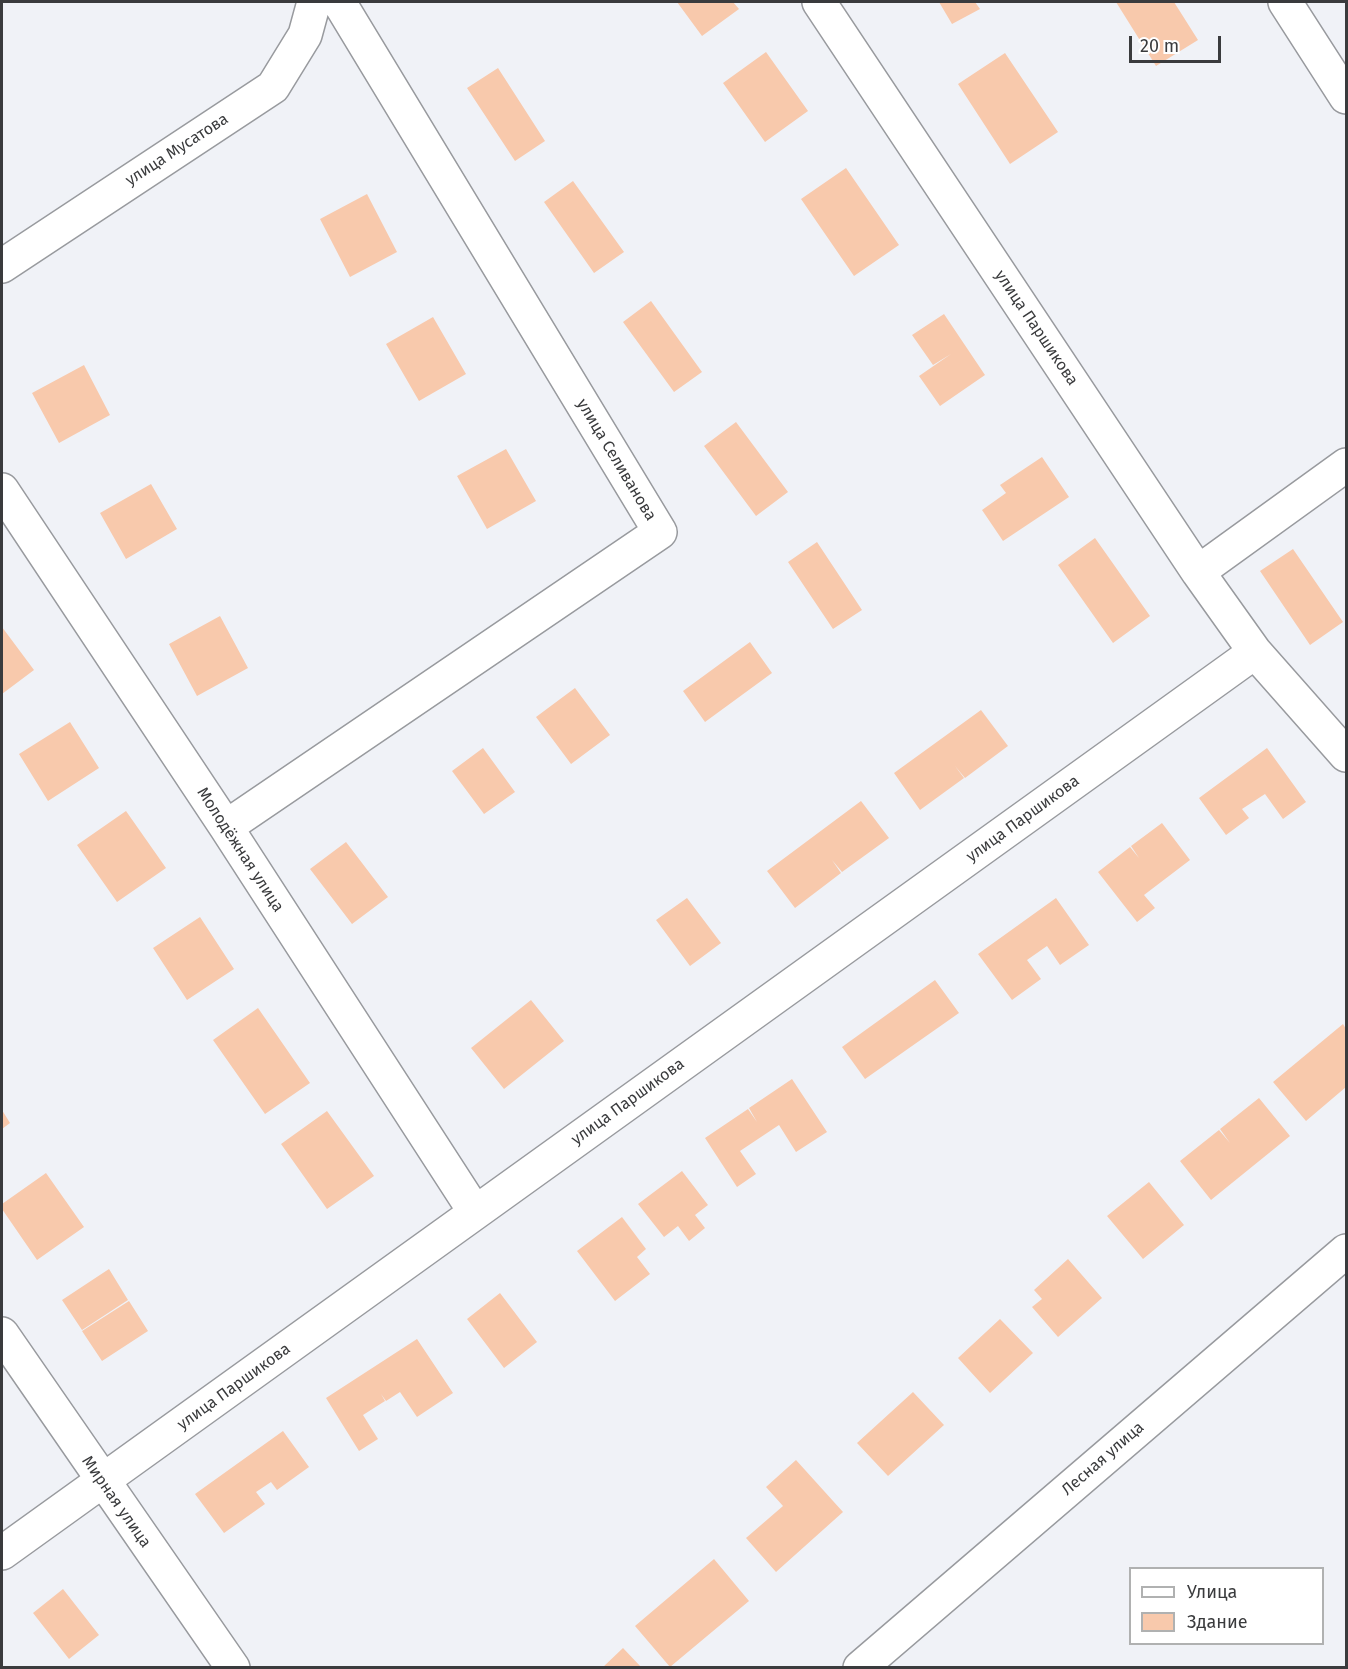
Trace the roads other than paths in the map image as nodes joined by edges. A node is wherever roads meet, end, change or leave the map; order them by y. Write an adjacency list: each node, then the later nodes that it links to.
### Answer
1 (314, 2): 6 (street, улица Мусатова)
2 (339, 2): 12 (street, улица Селиванова)
3 (819, 2): 9 (street, улица Паршикова)
4 (1285, 2): 5 (street)
5 (1347, 97)
6 (2, 266)
7 (1347, 465): 9 (street)
8 (2, 490): 12 (street, Молодёжная улица)
9 (1198, 572): 10 (street, улица Паршикова)
10 (1255, 652): 11 (street, улица Паршикова); 13 (street, улица Паршикова)
11 (1347, 755)
12 (226, 827): 13 (street, Молодёжная улица)
13 (475, 1212): 16 (street, улица Паршикова)
14 (1347, 1251): 19 (street, Лесная улица)
15 (2, 1334): 16 (street, Мирная улица)
16 (102, 1483): 17 (street, улица Паршикова); 18 (street, Мирная улица)
17 (2, 1553)
18 (233, 1668)
19 (860, 1668)

